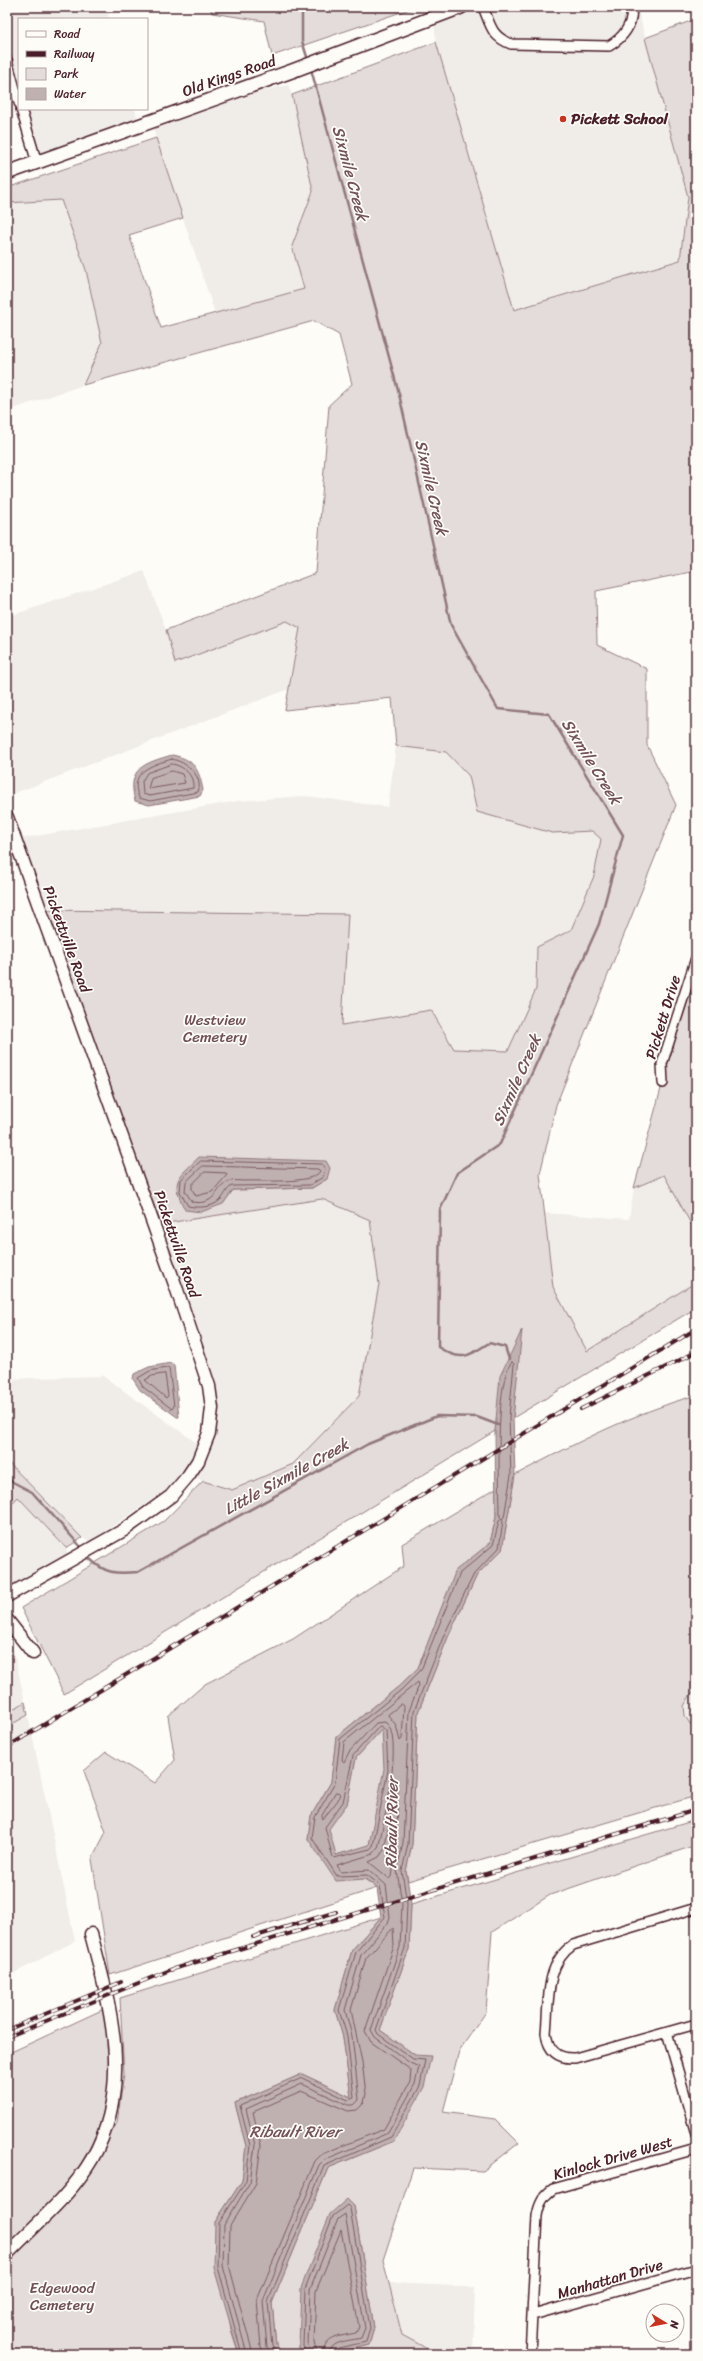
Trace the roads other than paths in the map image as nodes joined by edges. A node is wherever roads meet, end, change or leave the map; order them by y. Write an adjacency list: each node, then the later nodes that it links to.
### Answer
1 (461, 7): 7 (main road, Old Kings Road)
2 (483, 7): 3 (street)
3 (631, 7)
4 (7, 60): 5 (street)
5 (18, 100)
6 (20, 110): 7 (street)
7 (37, 162): 8 (main road, Old Kings Road)
8 (7, 173)
9 (7, 817): 12 (street, Pickettville Road)
10 (696, 958): 11 (street, Pickett Drive)
11 (663, 1083)
12 (7, 1596)
13 (7, 1620): 14 (street)
14 (33, 1653)
15 (696, 1908): 18 (street)
16 (91, 1934): 21 (street)
17 (696, 2024): 18 (street)
18 (667, 2032): 19 (street)
19 (696, 2134)
20 (696, 2149): 23 (street, Kinlock Drive West)
21 (7, 2254)
22 (696, 2269): 23 (street, Manhattan Drive)
23 (533, 2316): 24 (street)
24 (530, 2354)

